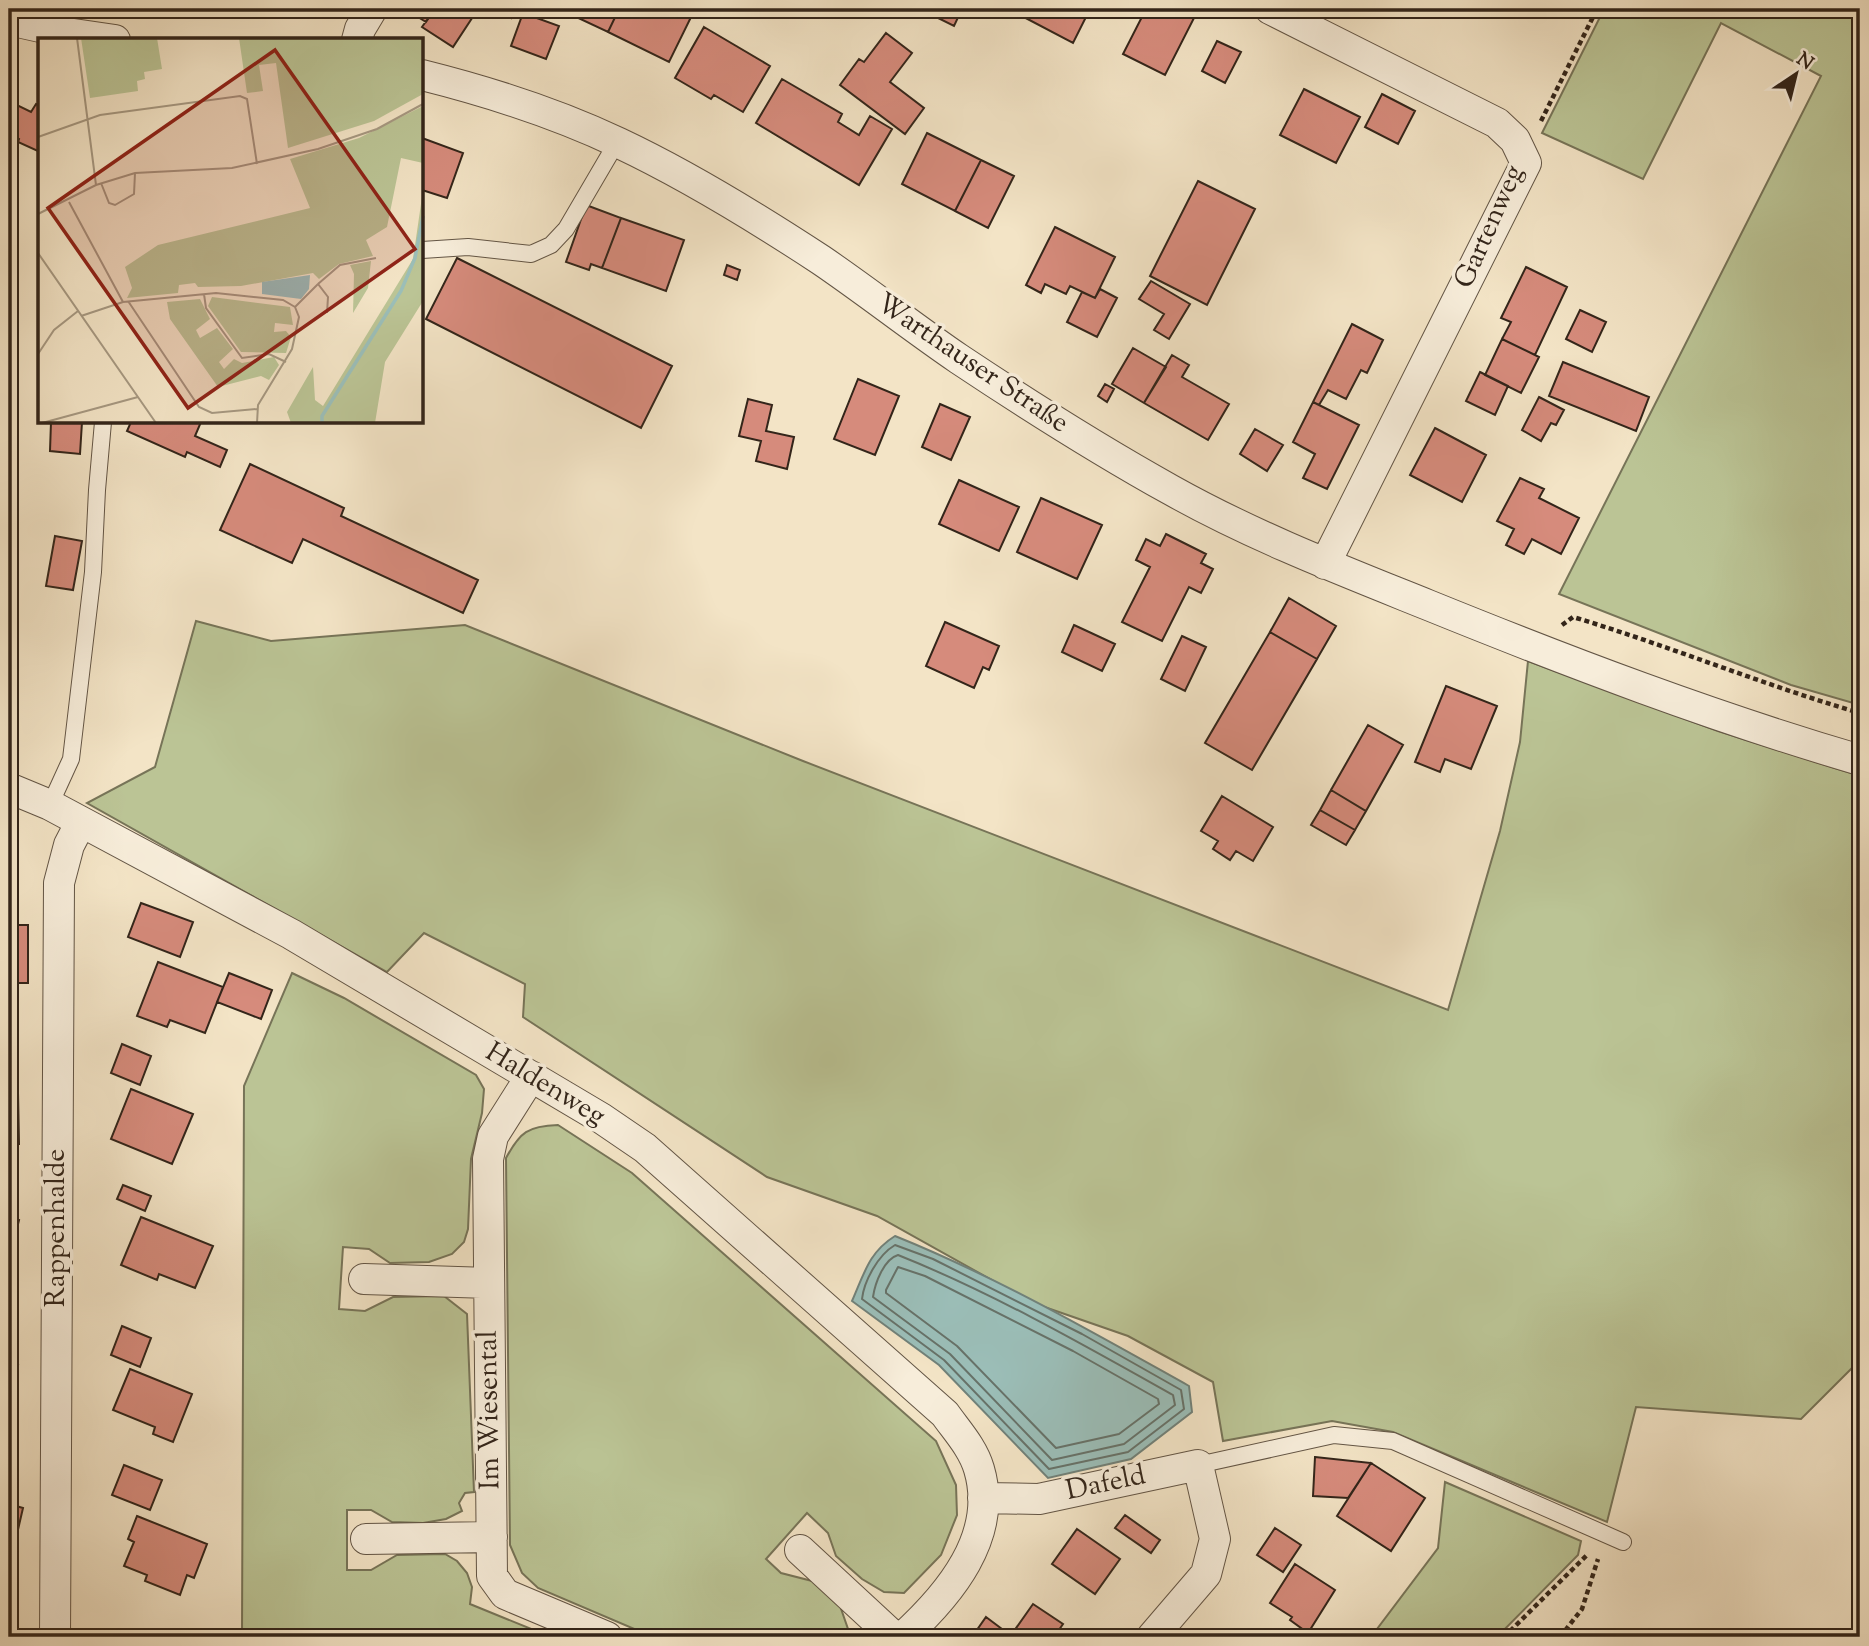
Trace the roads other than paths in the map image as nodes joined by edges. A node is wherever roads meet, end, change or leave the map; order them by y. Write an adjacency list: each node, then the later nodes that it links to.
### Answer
1 (372, 9): 5 (street)
2 (1270, 9): 10 (street, Gartenweg)
3 (9, 20): 4 (street)
4 (102, 38)
5 (357, 38)
6 (424, 75): 7 (street, Warthauser Straße)
7 (617, 142): 8 (lane); 10 (street, Warthauser Straße)
8 (424, 250)
9 (103, 424): 13 (lane)
10 (1325, 564): 11 (street, Warthauser Straße)
11 (1860, 760)
12 (9, 788): 13 (street, Haldenweg)
13 (50, 805): 14 (street, Haldenweg)
14 (81, 822): 15 (street, Haldenweg); 24 (street, Rappenhalde)
15 (531, 1076): 17 (street, Im Wiesental); 19 (street, Haldenweg)
16 (364, 1279): 17 (street)
17 (489, 1283): 20 (street, Im Wiesental)
18 (1198, 1465): 19 (street, Dafeld); 22 (lane); 28 (street)
19 (983, 1498): 27 (street)
20 (492, 1537): 21 (street); 25 (street, Im Wiesental)
21 (366, 1539)
22 (1623, 1542)
23 (800, 1550): 26 (street)
24 (55, 1637)
25 (607, 1637)
26 (894, 1637)
27 (903, 1637)
28 (1152, 1637)

